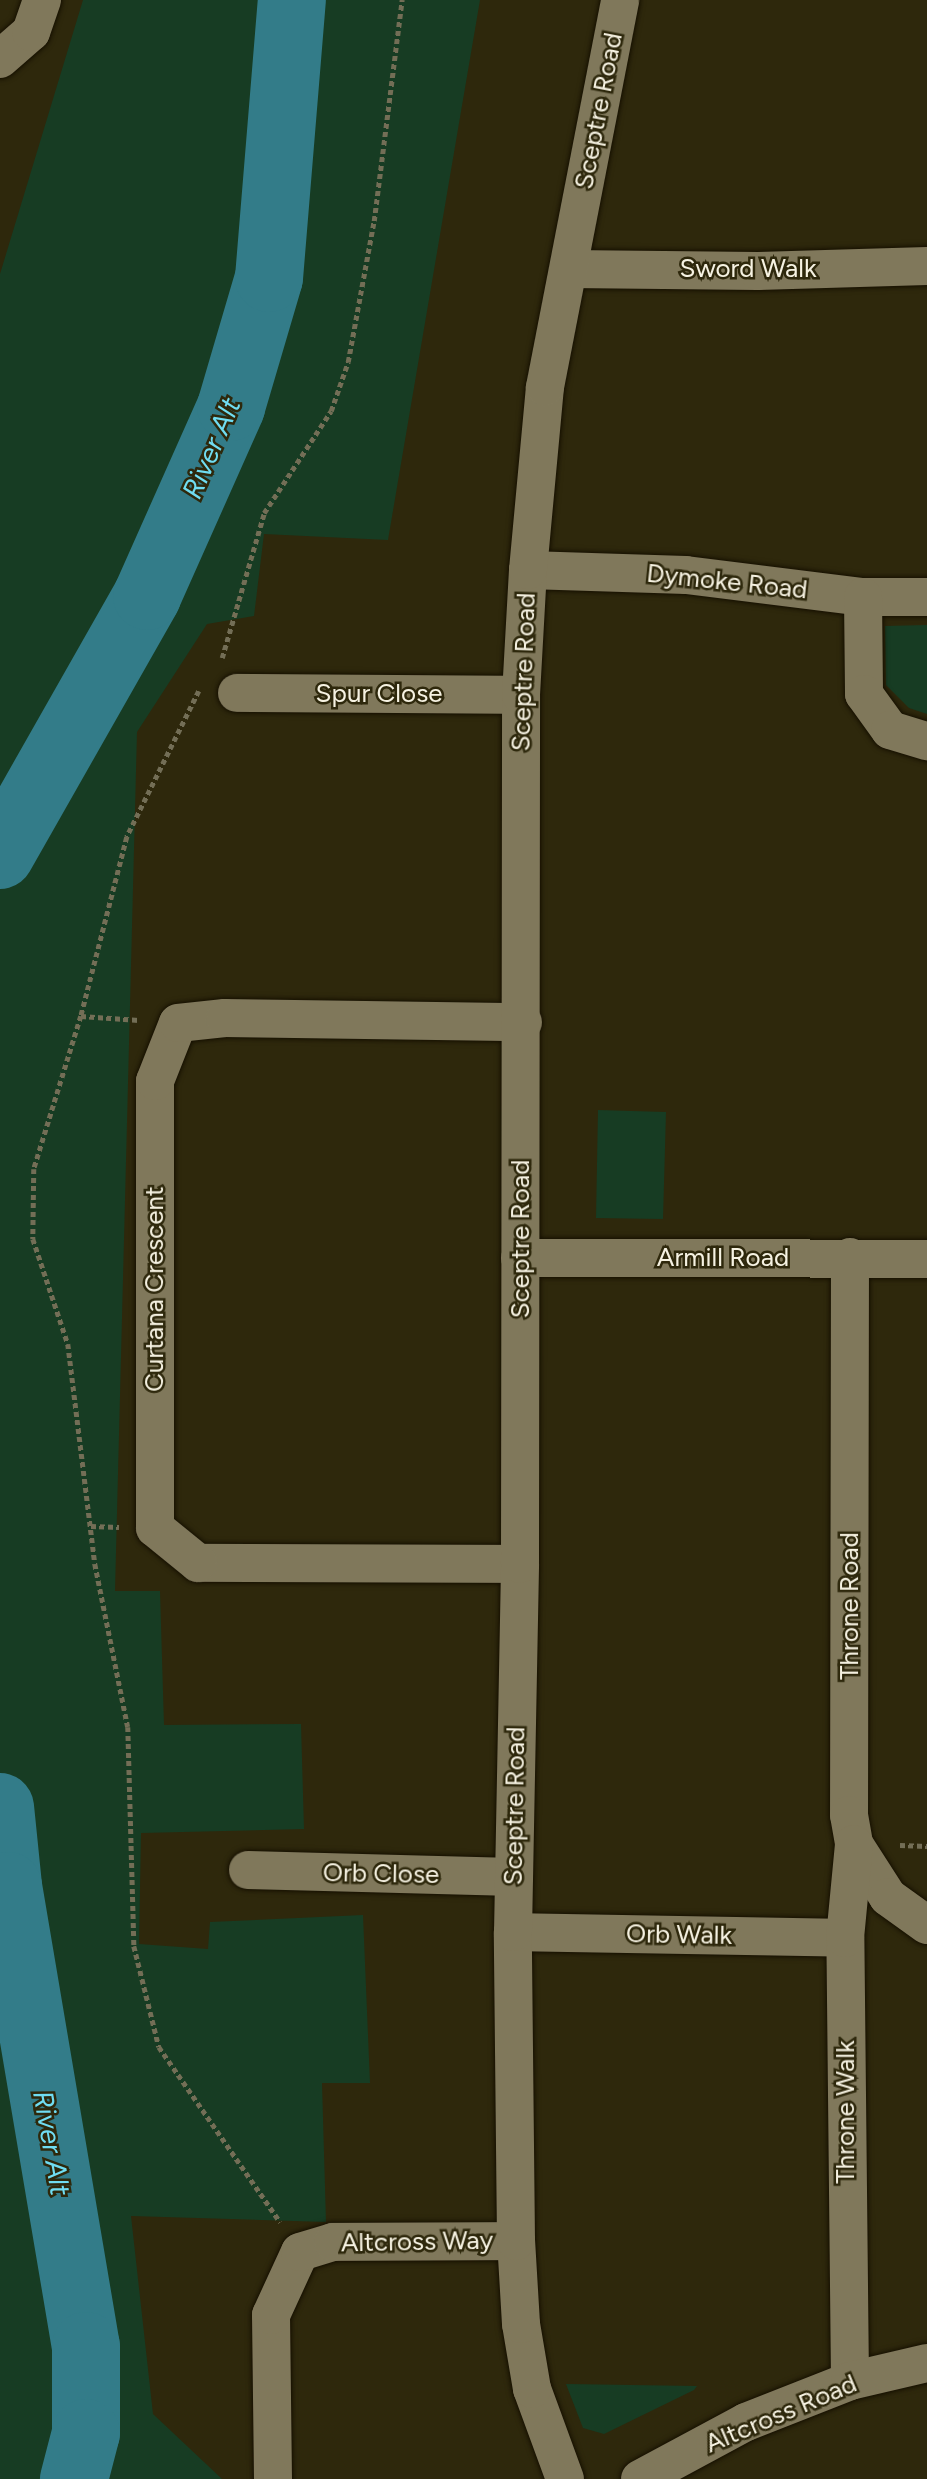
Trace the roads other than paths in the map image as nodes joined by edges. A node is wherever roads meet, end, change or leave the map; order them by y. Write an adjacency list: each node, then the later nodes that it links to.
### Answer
1 (42, 0): 3 (street)
2 (620, 0): 5 (street, Sceptre Road)
3 (0, 59)
4 (927, 267): 5 (street, Sword Walk)
5 (569, 269): 6 (street, Sceptre Road)
6 (528, 570): 7 (street, Dymoke Road); 10 (street, Sceptre Road)
7 (863, 597): 8 (street, Dymoke Road); 11 (street)
8 (927, 597)
9 (237, 693): 10 (street, Spur Close)
10 (522, 695): 12 (street, Sceptre Road)
11 (927, 741)
12 (523, 1022): 14 (street, Sceptre Road); 16 (street, Curtana Crescent)
13 (850, 1257): 14 (street, Armill Road); 15 (street, Armill Road); 17 (street, Throne Road)
14 (520, 1258): 16 (street, Sceptre Road)
15 (927, 1259)
16 (520, 1564): 19 (street, Sceptre Road)
17 (854, 1844): 20 (street, Throne Road); 22 (street, Throne Walk)
18 (248, 1870): 19 (street, Orb Close)
19 (514, 1877): 21 (street, Sceptre Road)
20 (927, 1925)
21 (513, 1932): 22 (street, Orb Walk); 23 (street, Sceptre Road)
22 (845, 1938): 25 (street, Throne Walk)
23 (516, 2241): 26 (street, Altcross Way); 27 (street, Sceptre Road)
24 (927, 2363): 25 (street, Altcross Road)
25 (850, 2382): 28 (street, Altcross Road)
26 (273, 2479)
27 (565, 2479)
28 (640, 2479)

